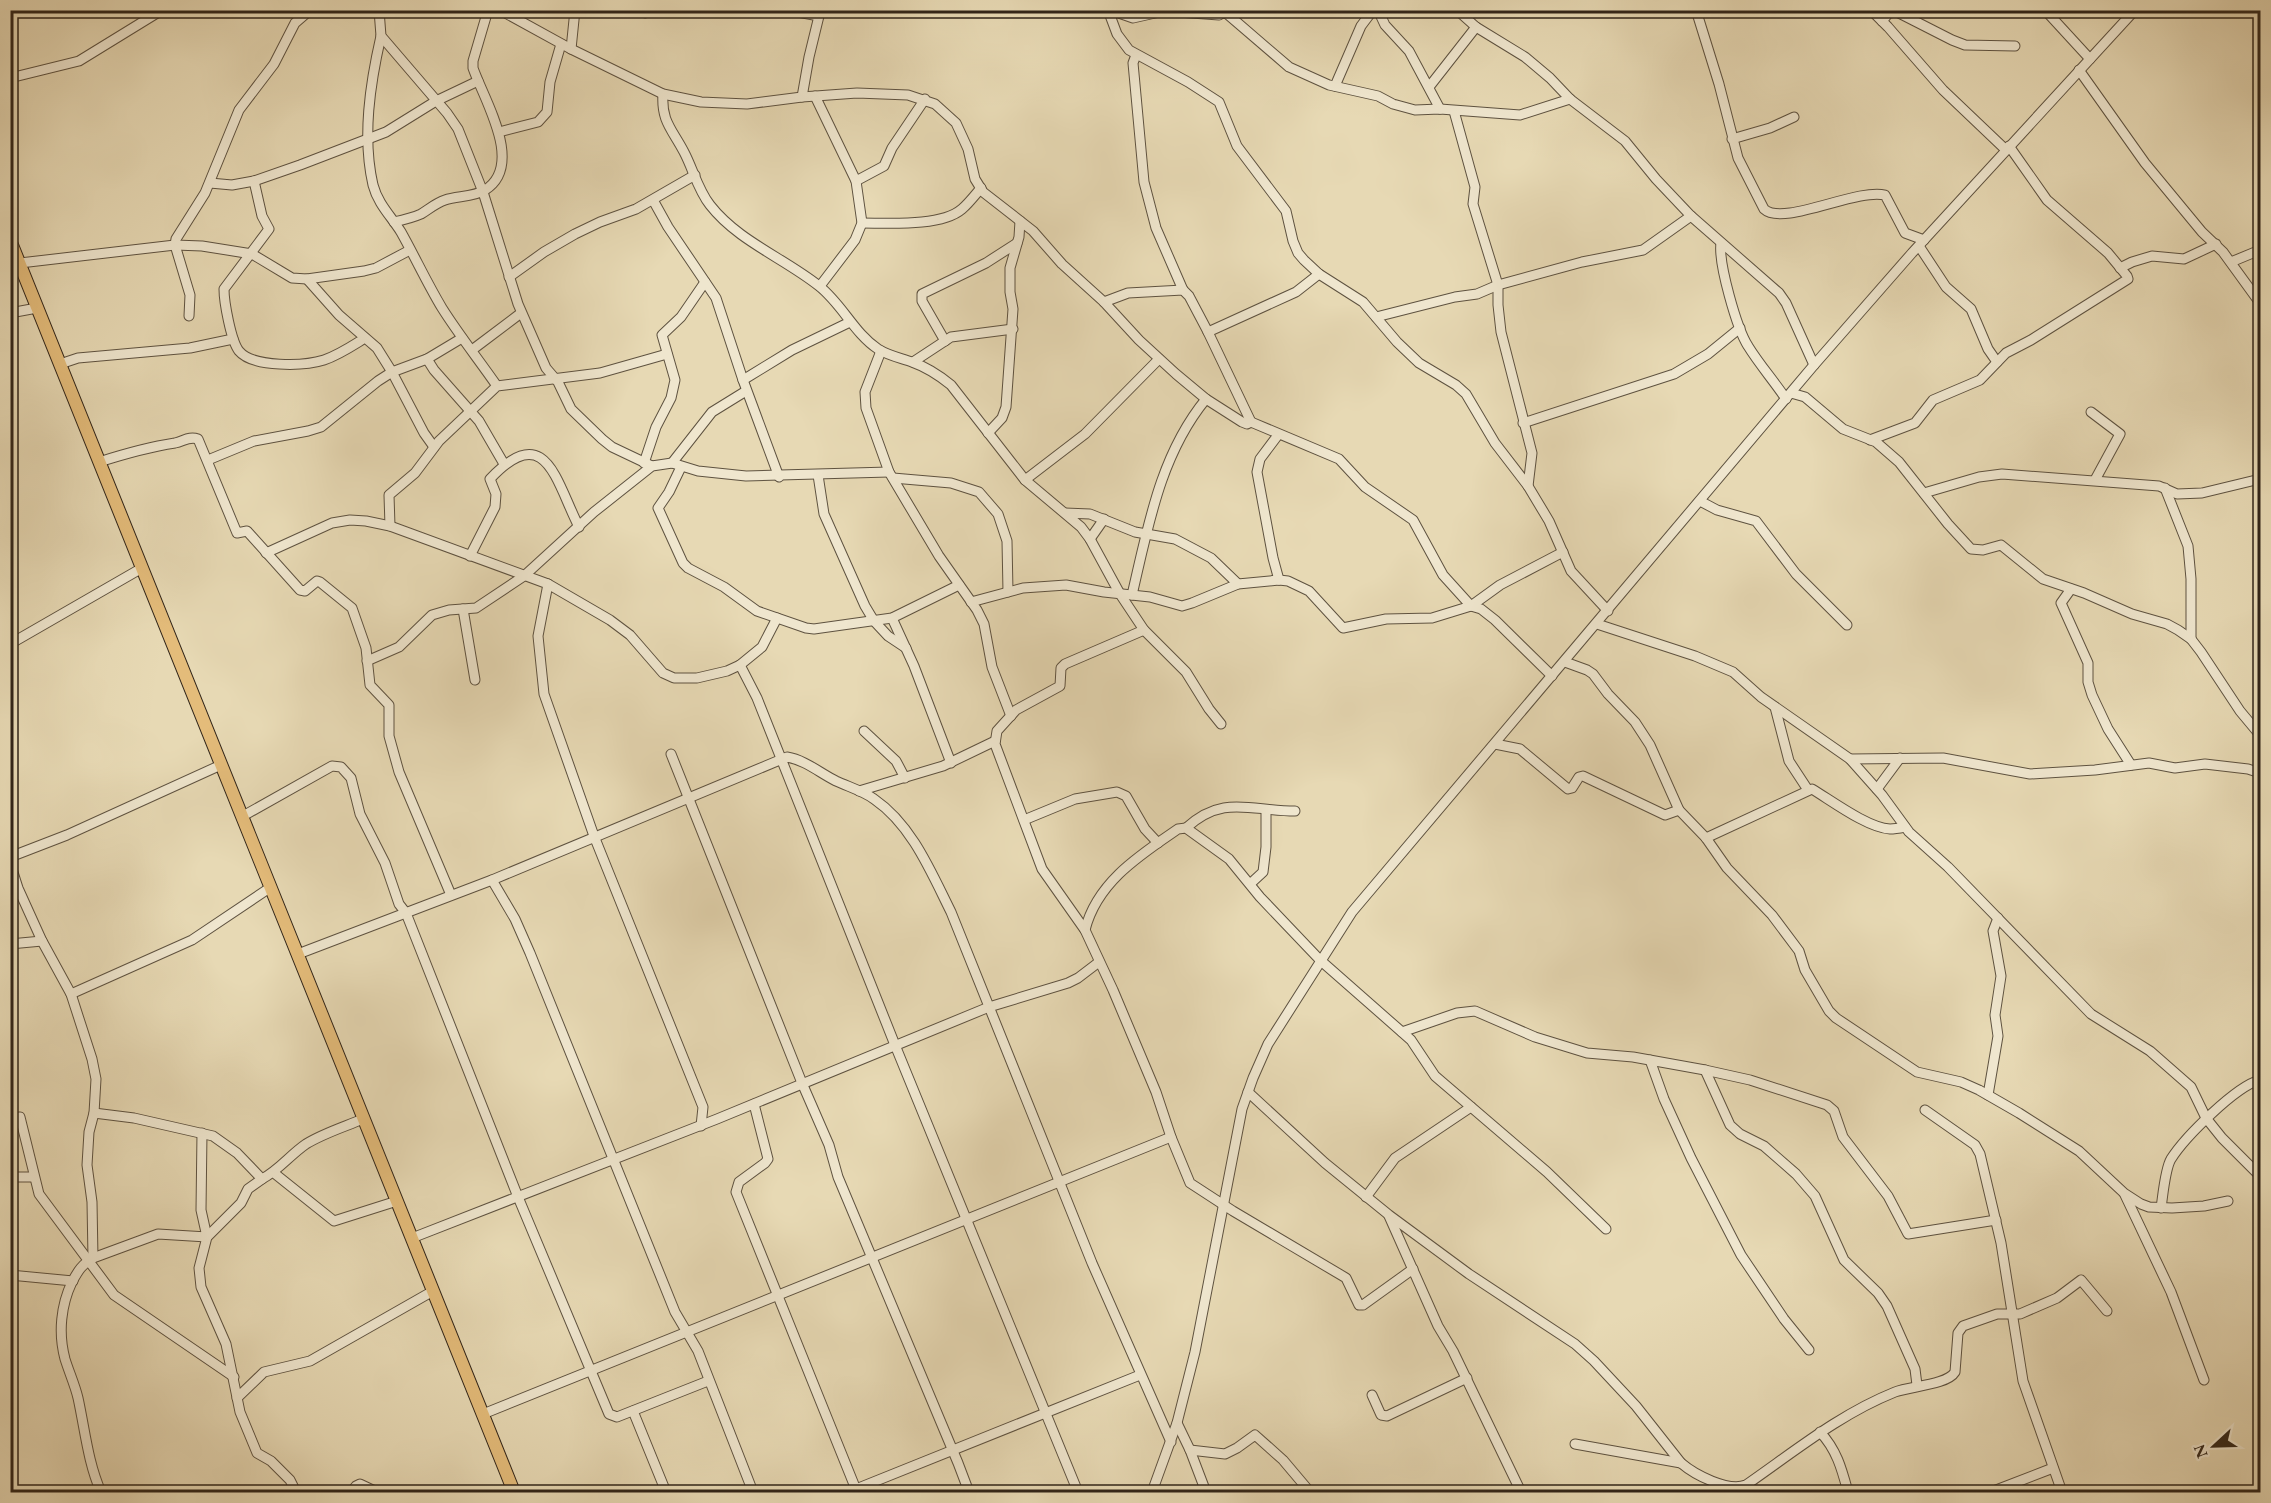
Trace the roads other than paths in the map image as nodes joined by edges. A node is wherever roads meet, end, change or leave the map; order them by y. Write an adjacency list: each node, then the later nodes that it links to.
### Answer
1 (162, 10): 32 (street)
2 (310, 10): 52 (street)
3 (379, 10): 25 (street)
4 (488, 10): 33 (street)
5 (500, 10): 26 (street)
6 (575, 10): 28 (street)
7 (638, 10): 8 (street)
8 (650, 10)
9 (760, 10): 19 (street)
10 (787, 10): 22 (street)
11 (1109, 10): 21 (street); 29 (street)
12 (1373, 10): 34 (street)
13 (1378, 10): 35 (street)
14 (1457, 10): 24 (street)
15 (1696, 10): 47 (street)
16 (1871, 10): 23 (street)
17 (2045, 10): 30 (street)
18 (2135, 10): 30 (street)
19 (738, 11)
20 (1227, 11): 21 (street); 34 (street)
21 (1196, 12)
22 (821, 13): 38 (street)
23 (1882, 21): 27 (street); 48 (street)
24 (1476, 27): 35 (street); 40 (street)
25 (381, 36): 41 (street); 46 (street)
26 (561, 44): 28 (street); 45 (street)
27 (2015, 46)
28 (571, 49): 36 (street)
29 (1136, 55): 72 (street); 78 (street)
30 (2090, 59): 31 (street)
31 (2079, 70): 48 (street); 64 (street)
32 (10, 78)
33 (478, 81): 41 (street); 45 (street)
34 (1335, 86): 42 (street)
35 (1429, 87): 42 (street)
36 (663, 94): 38 (street); 49 (street)
37 (815, 96): 38 (street); 39 (street); 51 (street)
38 (802, 97)
39 (925, 99): 51 (street); 53 (street)
40 (1570, 99): 43 (street); 56 (street)
41 (436, 101): 46 (street); 54 (street)
42 (1440, 109): 43 (street)
43 (1454, 111): 76 (street)
44 (1794, 117): 47 (street)
45 (499, 132): 54 (street)
46 (368, 139): 50 (street); 58 (street)
47 (1732, 139): 63 (street)
48 (2007, 148): 63 (street); 71 (street)
49 (695, 176): 55 (street); 77 (street)
50 (254, 181): 52 (street); 68 (street)
51 (856, 181): 59 (street)
52 (210, 183): 65 (street)
53 (981, 188): 57 (street); 59 (street)
54 (483, 192): 58 (street); 73 (street)
55 (653, 200): 73 (street); 75 (street)
56 (1691, 216): 62 (street); 76 (street)
57 (1020, 221): 61 (street); 79 (street)
58 (394, 222): 66 (street)
59 (862, 223): 77 (street)
60 (10, 240): 70 (main road)
61 (1017, 243): 88 (street); 93 (street)
62 (1721, 243): 87 (street); 102 (street)
63 (1922, 243): 100 (street); 102 (street)
64 (2216, 244): 69 (street); 71 (street)
65 (175, 245): 68 (street); 70 (street); 84 (street)
66 (410, 250): 74 (street); 91 (street)
67 (2260, 250): 69 (street)
68 (252, 254): 74 (street); 92 (street)
69 (2231, 262): 80 (street)
70 (20, 263): 81 (main road)
71 (2120, 268): 100 (street)
72 (1319, 274): 85 (street); 89 (street)
73 (509, 277): 83 (street)
74 (307, 279): 90 (street)
75 (705, 282): 96 (street); 105 (street)
76 (1498, 285): 85 (street); 113 (street)
77 (820, 286): 86 (street)
78 (1183, 290): 79 (street); 89 (street)
79 (1104, 302): 98 (street)
80 (2260, 303)
81 (37, 308): 82 (street); 101 (main road)
82 (10, 313)
83 (521, 313): 94 (street); 104 (street)
84 (189, 316)
85 (1376, 317): 129 (street)
86 (850, 322): 95 (street); 105 (street)
87 (1740, 328): 108 (street); 113 (street)
88 (1013, 329): 93 (street); 114 (street)
89 (1208, 332): 112 (street)
90 (365, 338): 92 (street); 103 (street)
91 (462, 338): 94 (street); 97 (street)
92 (233, 339): 101 (street)
93 (945, 340): 99 (street)
94 (472, 350): 106 (street)
95 (881, 351): 99 (street); 124 (street)
96 (667, 354): 104 (street); 121 (street)
97 (427, 359): 103 (street); 110 (street)
98 (1159, 359): 109 (street); 127 (street)
99 (913, 362): 114 (street)
100 (1997, 362): 116 (street)
101 (60, 364): 119 (main road)
102 (1814, 365): 108 (street)
103 (392, 372): 117 (street); 118 (street)
104 (555, 378): 106 (street); 121 (street)
105 (743, 380): 107 (street)
106 (497, 386): 110 (street)
107 (747, 391): 122 (street); 125 (street)
108 (1789, 396): 116 (street); 132 (street)
109 (1206, 399): 112 (street); 137 (street)
110 (471, 412): 117 (street); 120 (street)
111 (2091, 412): 128 (street)
112 (1251, 422): 115 (street)
113 (1523, 423): 129 (street)
114 (988, 433): 127 (street)
115 (1278, 435): 144 (street); 153 (street)
116 (1869, 440): 131 (street)
117 (434, 447): 135 (street)
118 (208, 460): 119 (street); 140 (street)
119 (99, 462): 142 (main road)
120 (504, 465): 136 (street); 141 (street)
121 (648, 465): 122 (street); 136 (street)
122 (676, 465): 125 (street); 156 (street)
123 (818, 475): 124 (street); 125 (street); 158 (street)
124 (891, 475): 147 (street); 149 (street)
125 (779, 477)
126 (2260, 479): 130 (street)
127 (1025, 480): 133 (street)
128 (2095, 480): 130 (street); 131 (street)
129 (1528, 486): 139 (street)
130 (2165, 488): 162 (street)
131 (1923, 493): 148 (street)
132 (1700, 501): 155 (street); 160 (street)
133 (1065, 513): 134 (street); 138 (street)
134 (1104, 519): 137 (street); 138 (street)
135 (390, 526): 140 (street); 141 (street)
136 (579, 527): 143 (street)
137 (1146, 535): 146 (street); 151 (street)
138 (1090, 539): 150 (street)
139 (1563, 552): 153 (street); 155 (street)
140 (266, 554): 165 (street)
141 (471, 556): 143 (street)
142 (142, 568): 163 (street); 182 (main road)
143 (524, 576): 145 (street); 154 (street)
144 (1279, 580): 146 (street); 153 (street)
145 (548, 584): 167 (street); 197 (street)
146 (1238, 584): 151 (street)
147 (959, 585): 152 (street); 157 (street)
148 (2071, 589): 162 (street); 183 (street)
149 (1008, 592): 150 (street); 152 (street)
150 (1120, 594): 151 (street); 161 (street)
151 (1132, 595)
152 (971, 602): 171 (street)
153 (1471, 606): 168 (street)
154 (464, 609): 165 (street); 169 (street)
155 (1608, 611): 159 (street)
156 (777, 618): 158 (street); 167 (street)
157 (892, 618): 158 (street); 164 (street)
158 (874, 621): 164 (street)
159 (1597, 624): 166 (street); 170 (street)
160 (1847, 626)
161 (1144, 630): 171 (street); 172 (street)
162 (2191, 639): 174 (street)
163 (10, 644)
164 (906, 648): 181 (street)
165 (367, 661): 204 (street)
166 (1565, 662): 168 (street); 191 (street)
167 (740, 665): 178 (street)
168 (1552, 676): 176 (street)
169 (476, 680)
170 (1775, 707): 180 (street); 187 (street)
171 (1011, 716): 175 (street)
172 (1221, 724)
173 (864, 731): 185 (street)
174 (2260, 735)
175 (995, 741): 181 (street); 194 (street)
176 (1495, 744): 191 (street); 211 (street)
177 (671, 754): 189 (street)
178 (780, 758): 188 (street); 189 (street); 216 (street)
179 (1900, 758): 180 (street); 183 (street); 186 (street)
180 (1850, 759): 186 (street)
181 (951, 763): 185 (street)
182 (221, 765): 193 (main road); 200 (street)
183 (2131, 765): 184 (street)
184 (2260, 773)
185 (905, 778): 188 (street)
186 (1877, 789): 195 (street)
187 (1808, 790): 195 (street); 198 (street)
188 (859, 791): 214 (street)
189 (688, 797): 197 (street); 220 (street)
190 (1266, 810): 192 (street); 196 (street); 202 (street)
191 (1679, 810): 198 (street)
192 (1295, 811)
193 (243, 816): 203 (main road); 205 (street)
194 (1024, 820): 199 (street); 207 (street)
195 (1905, 827): 206 (street)
196 (1186, 828): 199 (street); 202 (street)
197 (594, 836): 201 (street); 224 (street)
198 (1706, 838): 222 (street)
199 (1158, 843): 207 (street)
200 (11, 855): 208 (street)
201 (492, 880): 204 (street); 235 (street)
202 (1250, 884): 211 (street)
203 (272, 887): 210 (main road); 213 (street)
204 (451, 895): 205 (street)
205 (406, 913): 210 (street); 243 (street)
206 (1998, 918): 222 (street); 228 (street)
207 (1085, 930): 212 (street)
208 (42, 941): 209 (street); 213 (street)
209 (10, 944)
210 (298, 954): 230 (main road)
211 (1320, 960): 215 (street); 221 (street)
212 (1100, 962): 214 (street); 234 (street)
213 (70, 994): 227 (street)
214 (989, 1007): 216 (street); 241 (street)
215 (1402, 1032): 217 (street); 225 (street)
216 (895, 1046): 220 (street); 250 (street)
217 (1650, 1060): 218 (street); 265 (street)
218 (1705, 1070): 251 (street); 272 (street)
219 (2260, 1080): 228 (street)
220 (802, 1083): 223 (street); 255 (street)
221 (1248, 1092): 244 (street); 247 (street)
222 (1988, 1095): 242 (street)
223 (754, 1104): 231 (street); 261 (street)
224 (703, 1107): 231 (street); 232 (street)
225 (1471, 1107): 244 (street); 252 (street)
226 (1925, 1110): 251 (street)
227 (94, 1113): 233 (street); 256 (street)
228 (2206, 1118): 237 (street); 248 (street)
229 (10, 1119): 239 (street)
230 (363, 1119): 236 (street); 245 (main road)
231 (717, 1119): 232 (street)
232 (701, 1126): 235 (street)
233 (202, 1133): 240 (street); 253 (street)
234 (1171, 1137): 241 (street); 247 (street)
235 (612, 1159): 243 (street); 264 (street)
236 (274, 1173): 240 (street); 245 (street)
237 (2260, 1176)
238 (10, 1177): 239 (street)
239 (34, 1177): 256 (street)
240 (262, 1179): 253 (street)
241 (1060, 1181): 250 (street); 267 (street)
242 (2124, 1193): 248 (street); 270 (street)
243 (518, 1197): 254 (street); 266 (street)
244 (1366, 1197): 249 (street)
245 (397, 1200): 254 (main road)
246 (2228, 1200): 248 (street)
247 (1223, 1204): 257 (street); 278 (street)
248 (2160, 1208)
249 (1389, 1215): 257 (street); 284 (street)
250 (966, 1219): 255 (street); 277 (street)
251 (1996, 1220): 263 (street)
252 (1606, 1229)
253 (207, 1237): 256 (street); 268 (street)
254 (412, 1238): 260 (main road)
255 (873, 1257): 261 (street); 282 (street)
256 (90, 1260): 259 (street); 268 (street)
257 (1413, 1269): 269 (street)
258 (10, 1275): 259 (street)
259 (73, 1281): 289 (street)
260 (433, 1291): 274 (street); 276 (main road)
261 (777, 1295): 264 (street); 287 (street)
262 (2107, 1311): 263 (street)
263 (2013, 1314): 272 (street); 285 (street)
264 (687, 1332): 266 (street); 271 (street)
265 (1809, 1350)
266 (590, 1371): 275 (street); 276 (street)
267 (1140, 1375): 277 (street); 280 (street)
268 (234, 1377): 274 (street)
269 (1467, 1378): 273 (street); 288 (street)
270 (2204, 1380)
271 (708, 1381): 275 (street); 295 (street)
272 (1917, 1385): 279 (street)
273 (1372, 1395)
274 (237, 1398): 290 (street)
275 (633, 1411): 294 (street)
276 (483, 1414): 293 (main road)
277 (1046, 1414): 282 (street); 297 (street)
278 (1177, 1423): 280 (street); 283 (street)
279 (1820, 1432): 286 (street); 301 (street)
280 (1171, 1442): 298 (street)
281 (1575, 1444): 284 (street)
282 (953, 1450): 287 (street); 296 (street)
283 (1190, 1450): 299 (street); 300 (street)
284 (1681, 1463): 286 (street)
285 (2054, 1468): 302 (street); 303 (street)
286 (1743, 1490)
287 (857, 1491)
288 (1518, 1491)
289 (101, 1492)
290 (296, 1492)
291 (351, 1492): 292 (street)
292 (377, 1492)
293 (514, 1492)
294 (666, 1492)
295 (753, 1492)
296 (969, 1492)
297 (1078, 1492)
298 (1152, 1492)
299 (1206, 1492)
300 (1310, 1492)
301 (1848, 1492)
302 (1991, 1492)
303 (2062, 1492)

